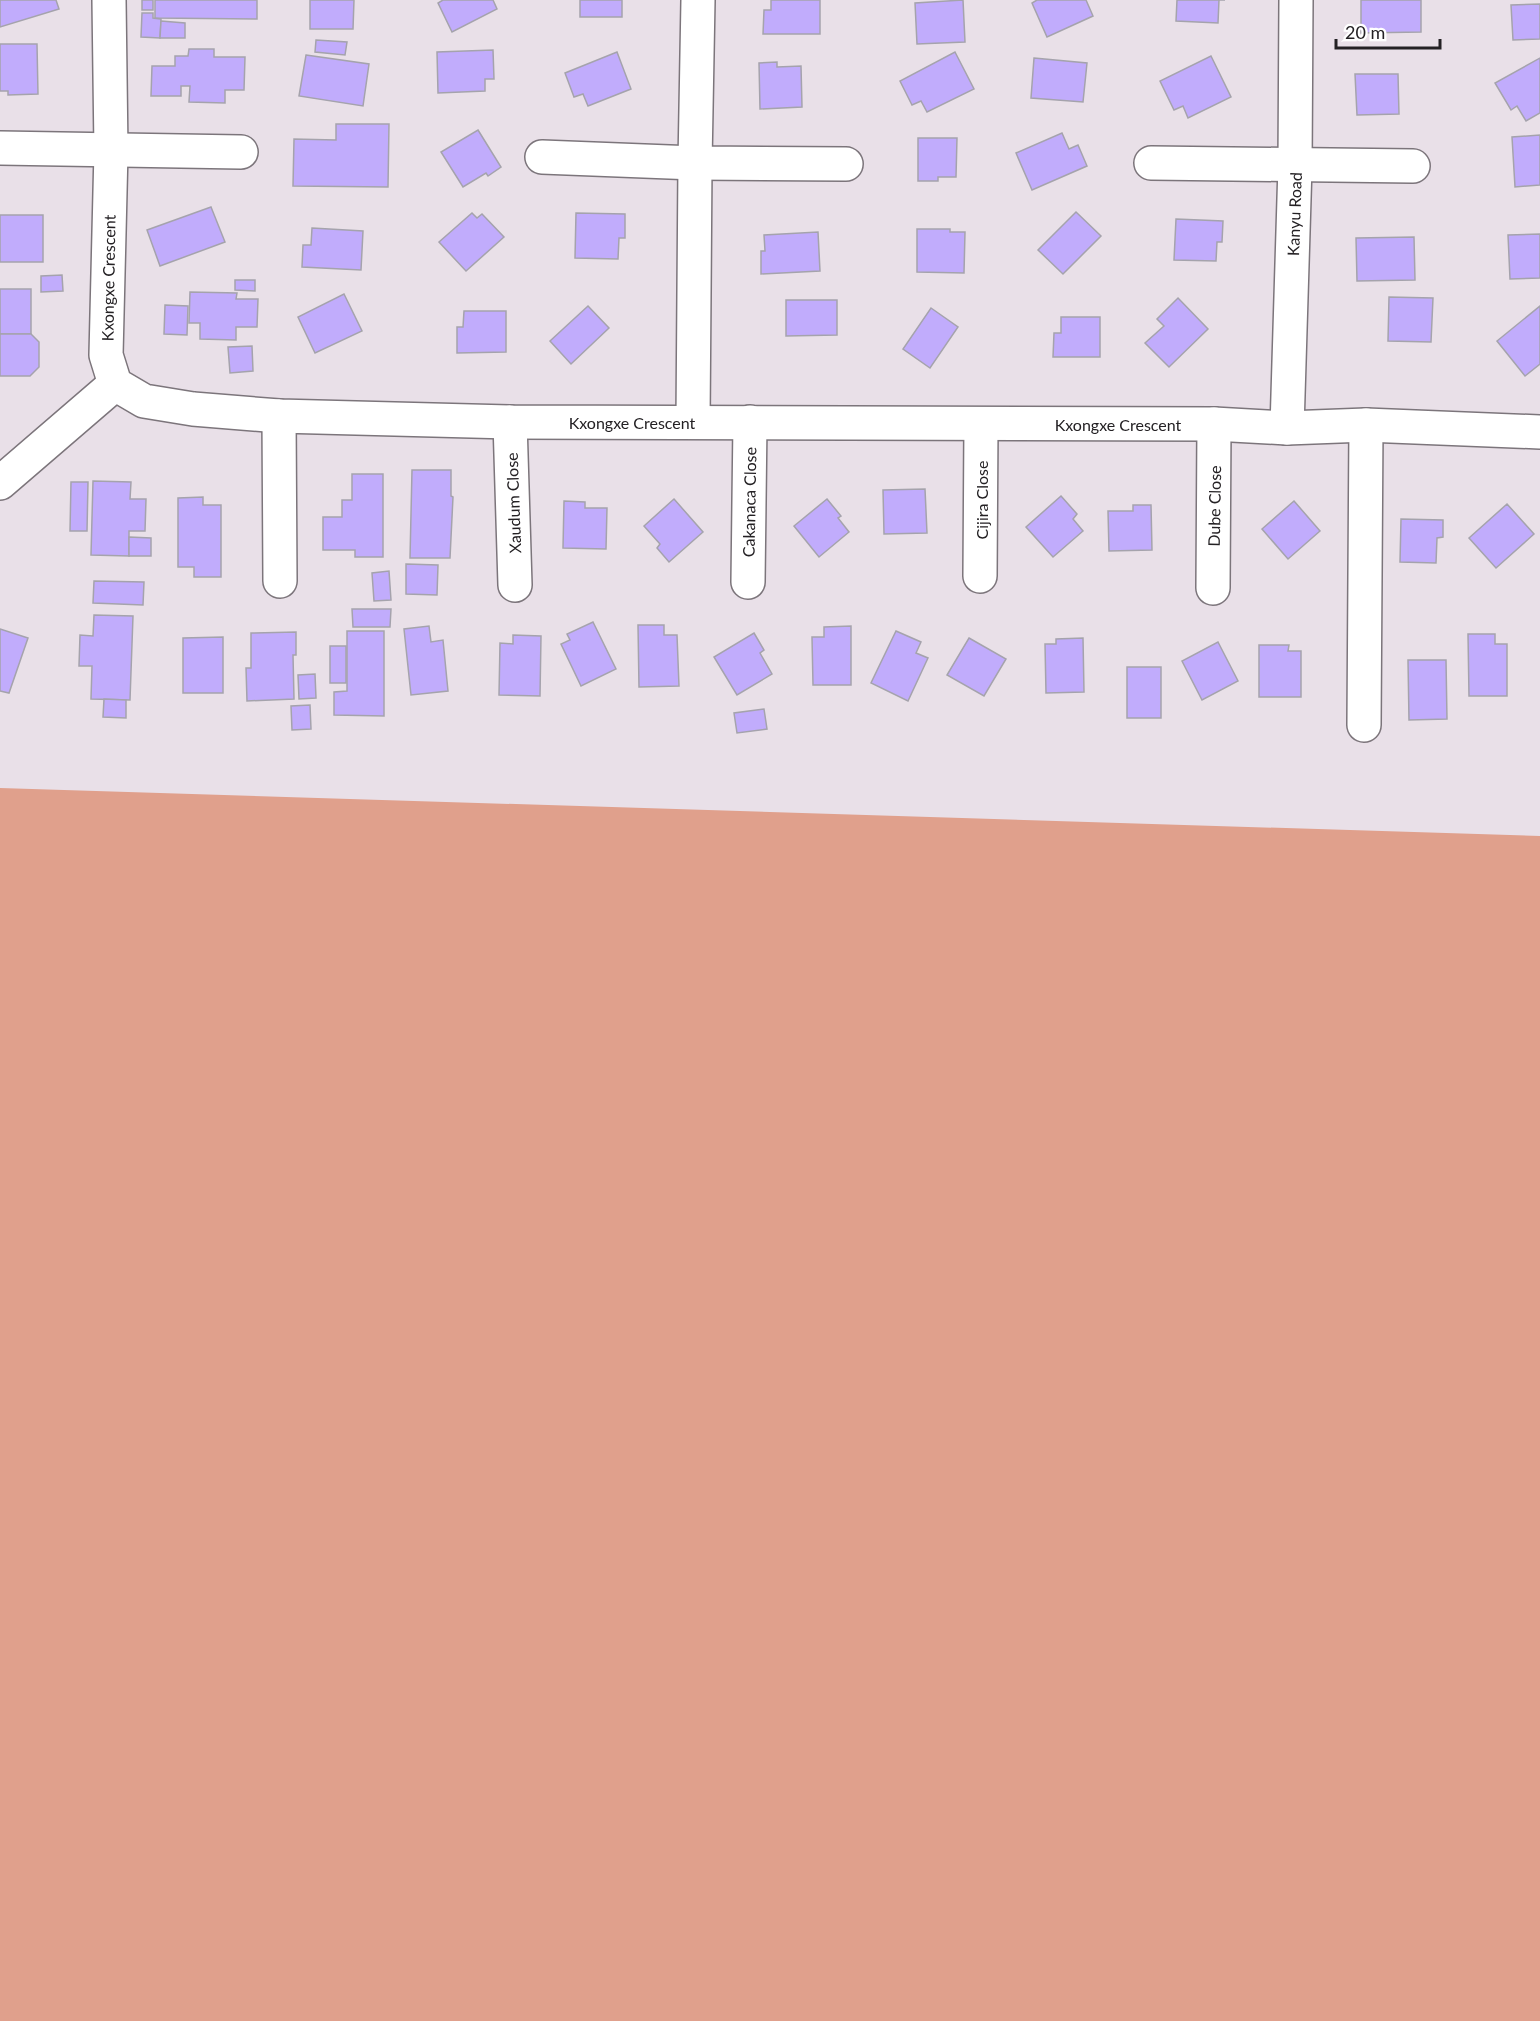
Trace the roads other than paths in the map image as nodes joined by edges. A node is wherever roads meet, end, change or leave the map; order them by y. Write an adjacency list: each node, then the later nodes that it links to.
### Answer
1 (109, 0): 5 (street, Kxongxe Crescent)
2 (699, 0): 8 (street)
3 (1296, 0): 11 (street, Kanyu Road)
4 (0, 148): 5 (street)
5 (111, 151): 6 (street); 13 (street, Kxongxe Crescent)
6 (241, 152)
7 (542, 157): 8 (street)
8 (695, 163): 10 (street); 16 (street)
9 (1151, 163): 11 (street)
10 (846, 164)
11 (1295, 166): 12 (street); 21 (street, Kanyu Road)
12 (1413, 166)
13 (115, 384): 14 (street, Kxongxe Crescent); 23 (street)
14 (279, 416): 15 (street, Kxongxe Crescent); 25 (street)
15 (510, 422): 16 (street, Kxongxe Crescent); 27 (street, Xaudum Close)
16 (693, 422): 17 (street, Kxongxe Crescent)
17 (750, 422): 18 (street, Kxongxe Crescent); 26 (street, Cakanaca Close)
18 (981, 424): 19 (street, Kxongxe Crescent); 24 (street, Cijira Close)
19 (1215, 424): 21 (street, Kxongxe Crescent); 28 (street, Dube Close)
20 (1366, 425): 21 (street, Kxongxe Crescent); 22 (street, Kxongxe Crescent); 29 (street)
21 (1287, 428)
22 (1540, 432)
23 (0, 483)
24 (980, 576)
25 (280, 581)
26 (748, 582)
27 (515, 585)
28 (1213, 588)
29 (1364, 725)

